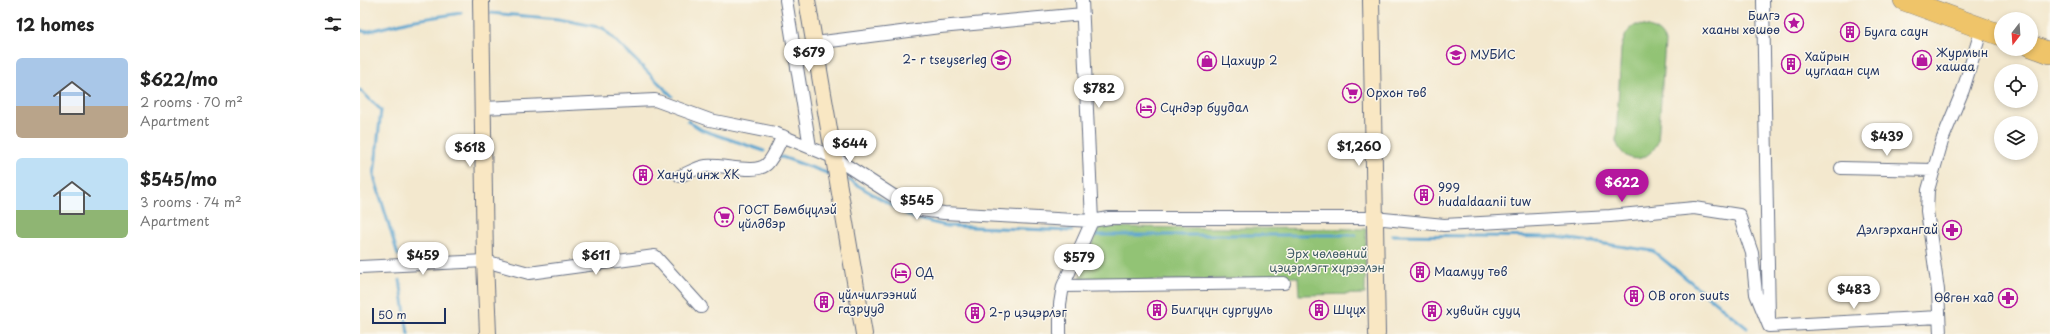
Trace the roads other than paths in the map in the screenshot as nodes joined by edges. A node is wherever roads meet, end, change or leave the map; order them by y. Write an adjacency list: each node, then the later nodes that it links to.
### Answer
1 (481, 0): 13 (street)
2 (786, 0): 15 (street)
3 (807, 0): 10 (street)
4 (1082, 0): 8 (street)
5 (1371, 0): 20 (street)
6 (1764, 0): 28 (street)
7 (1904, 0): 9 (highway)
8 (1083, 14): 10 (street); 21 (street)
9 (1992, 31): 18 (street)
10 (814, 43): 16 (street)
11 (2038, 49): 12 (highway)
12 (2050, 53)
13 (484, 108): 14 (street); 22 (street)
14 (783, 136): 15 (street); 19 (street)
15 (810, 147): 16 (street)
16 (835, 158): 21 (street); 30 (street)
17 (1841, 168): 18 (street)
18 (1933, 170): 27 (street)
19 (680, 176)
20 (1374, 218): 21 (street); 28 (street); 32 (street)
21 (1092, 221): 25 (street)
22 (485, 261): 23 (street); 26 (street); 29 (street)
23 (360, 267)
24 (1284, 283): 25 (street)
25 (1063, 286): 31 (street)
26 (701, 307)
27 (1939, 317): 28 (street); 33 (street)
28 (1769, 330)
29 (488, 334)
30 (864, 334)
31 (1060, 334)
32 (1377, 334)
33 (1940, 334)

